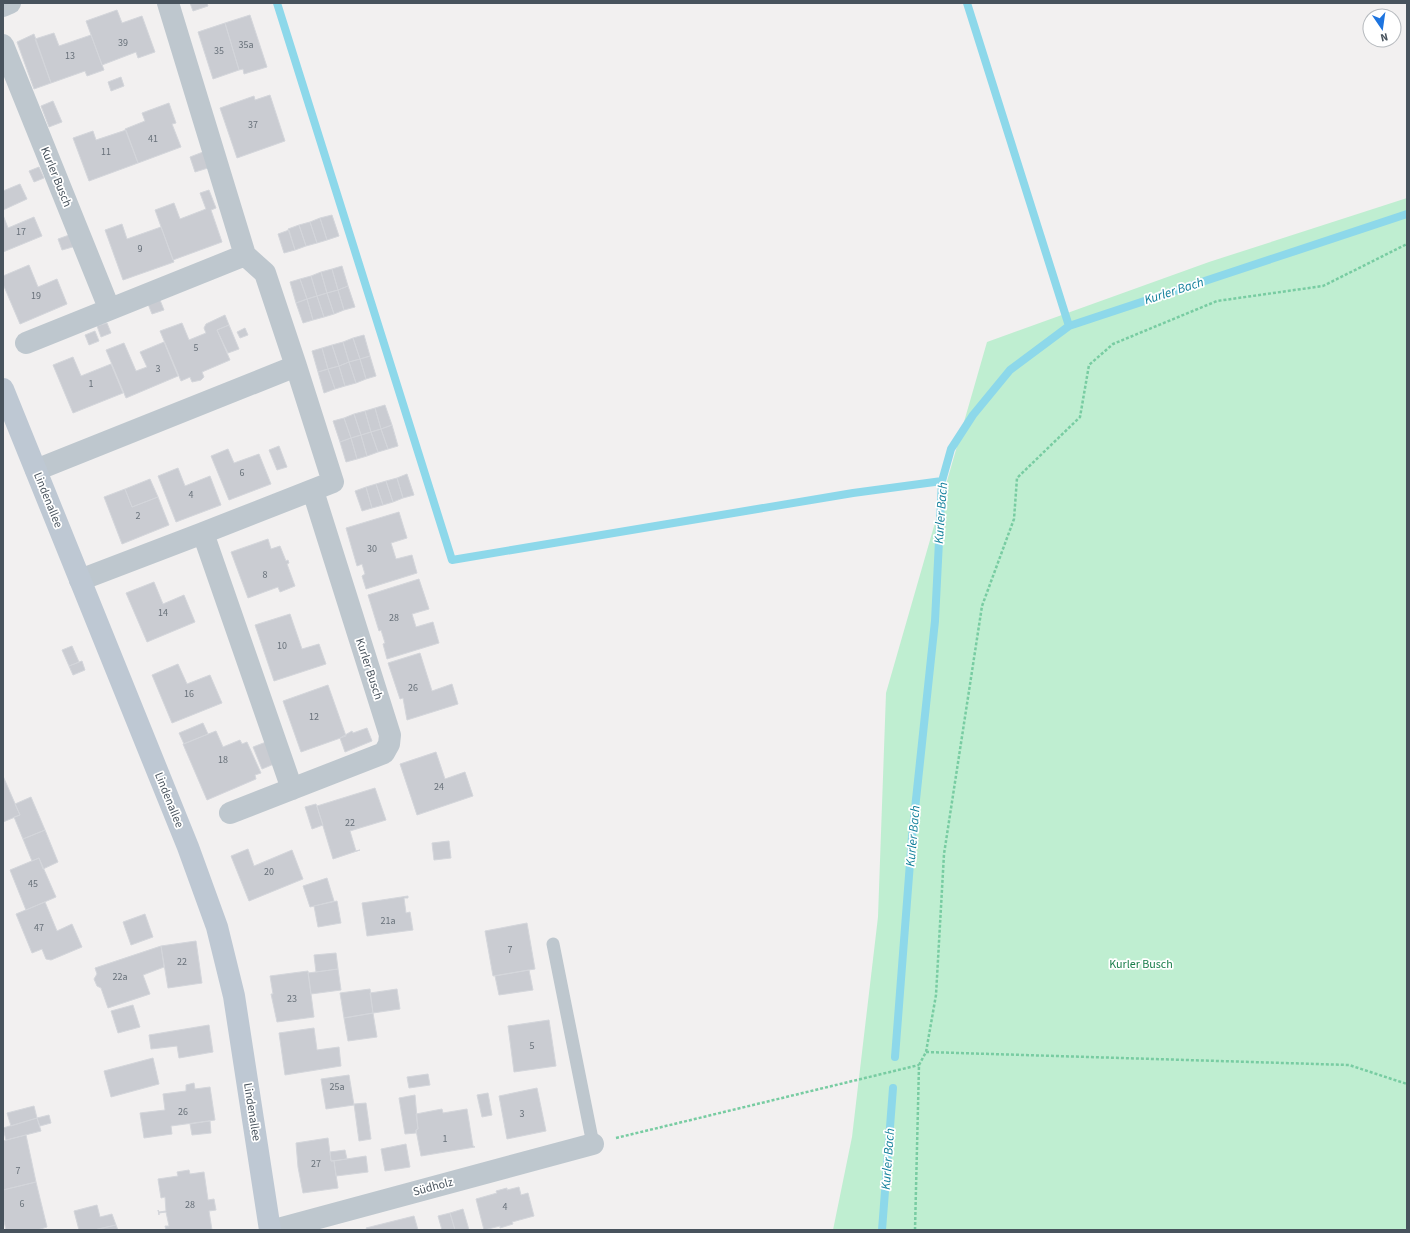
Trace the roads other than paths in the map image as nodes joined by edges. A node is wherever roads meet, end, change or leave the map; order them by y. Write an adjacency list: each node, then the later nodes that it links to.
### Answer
1 (10, 3): 3 (street)
2 (168, 3): 5 (street)
3 (3, 6)
4 (3, 45): 6 (street, Kurler Busch)
5 (245, 255): 6 (street); 8 (street)
6 (109, 308): 7 (street)
7 (26, 343)
8 (296, 366): 10 (street); 11 (street)
9 (3, 389): 10 (main road, Lindenallee)
10 (36, 470): 13 (main road, Lindenallee)
11 (313, 491): 12 (street); 14 (street, Kurler Busch)
12 (203, 533): 13 (street); 14 (street)
13 (80, 580): 18 (main road, Lindenallee)
14 (292, 789): 15 (street, Kurler Busch)
15 (230, 813)
16 (553, 944): 17 (lane)
17 (593, 1144): 19 (street, Südholz)
18 (270, 1230)
19 (274, 1230)

